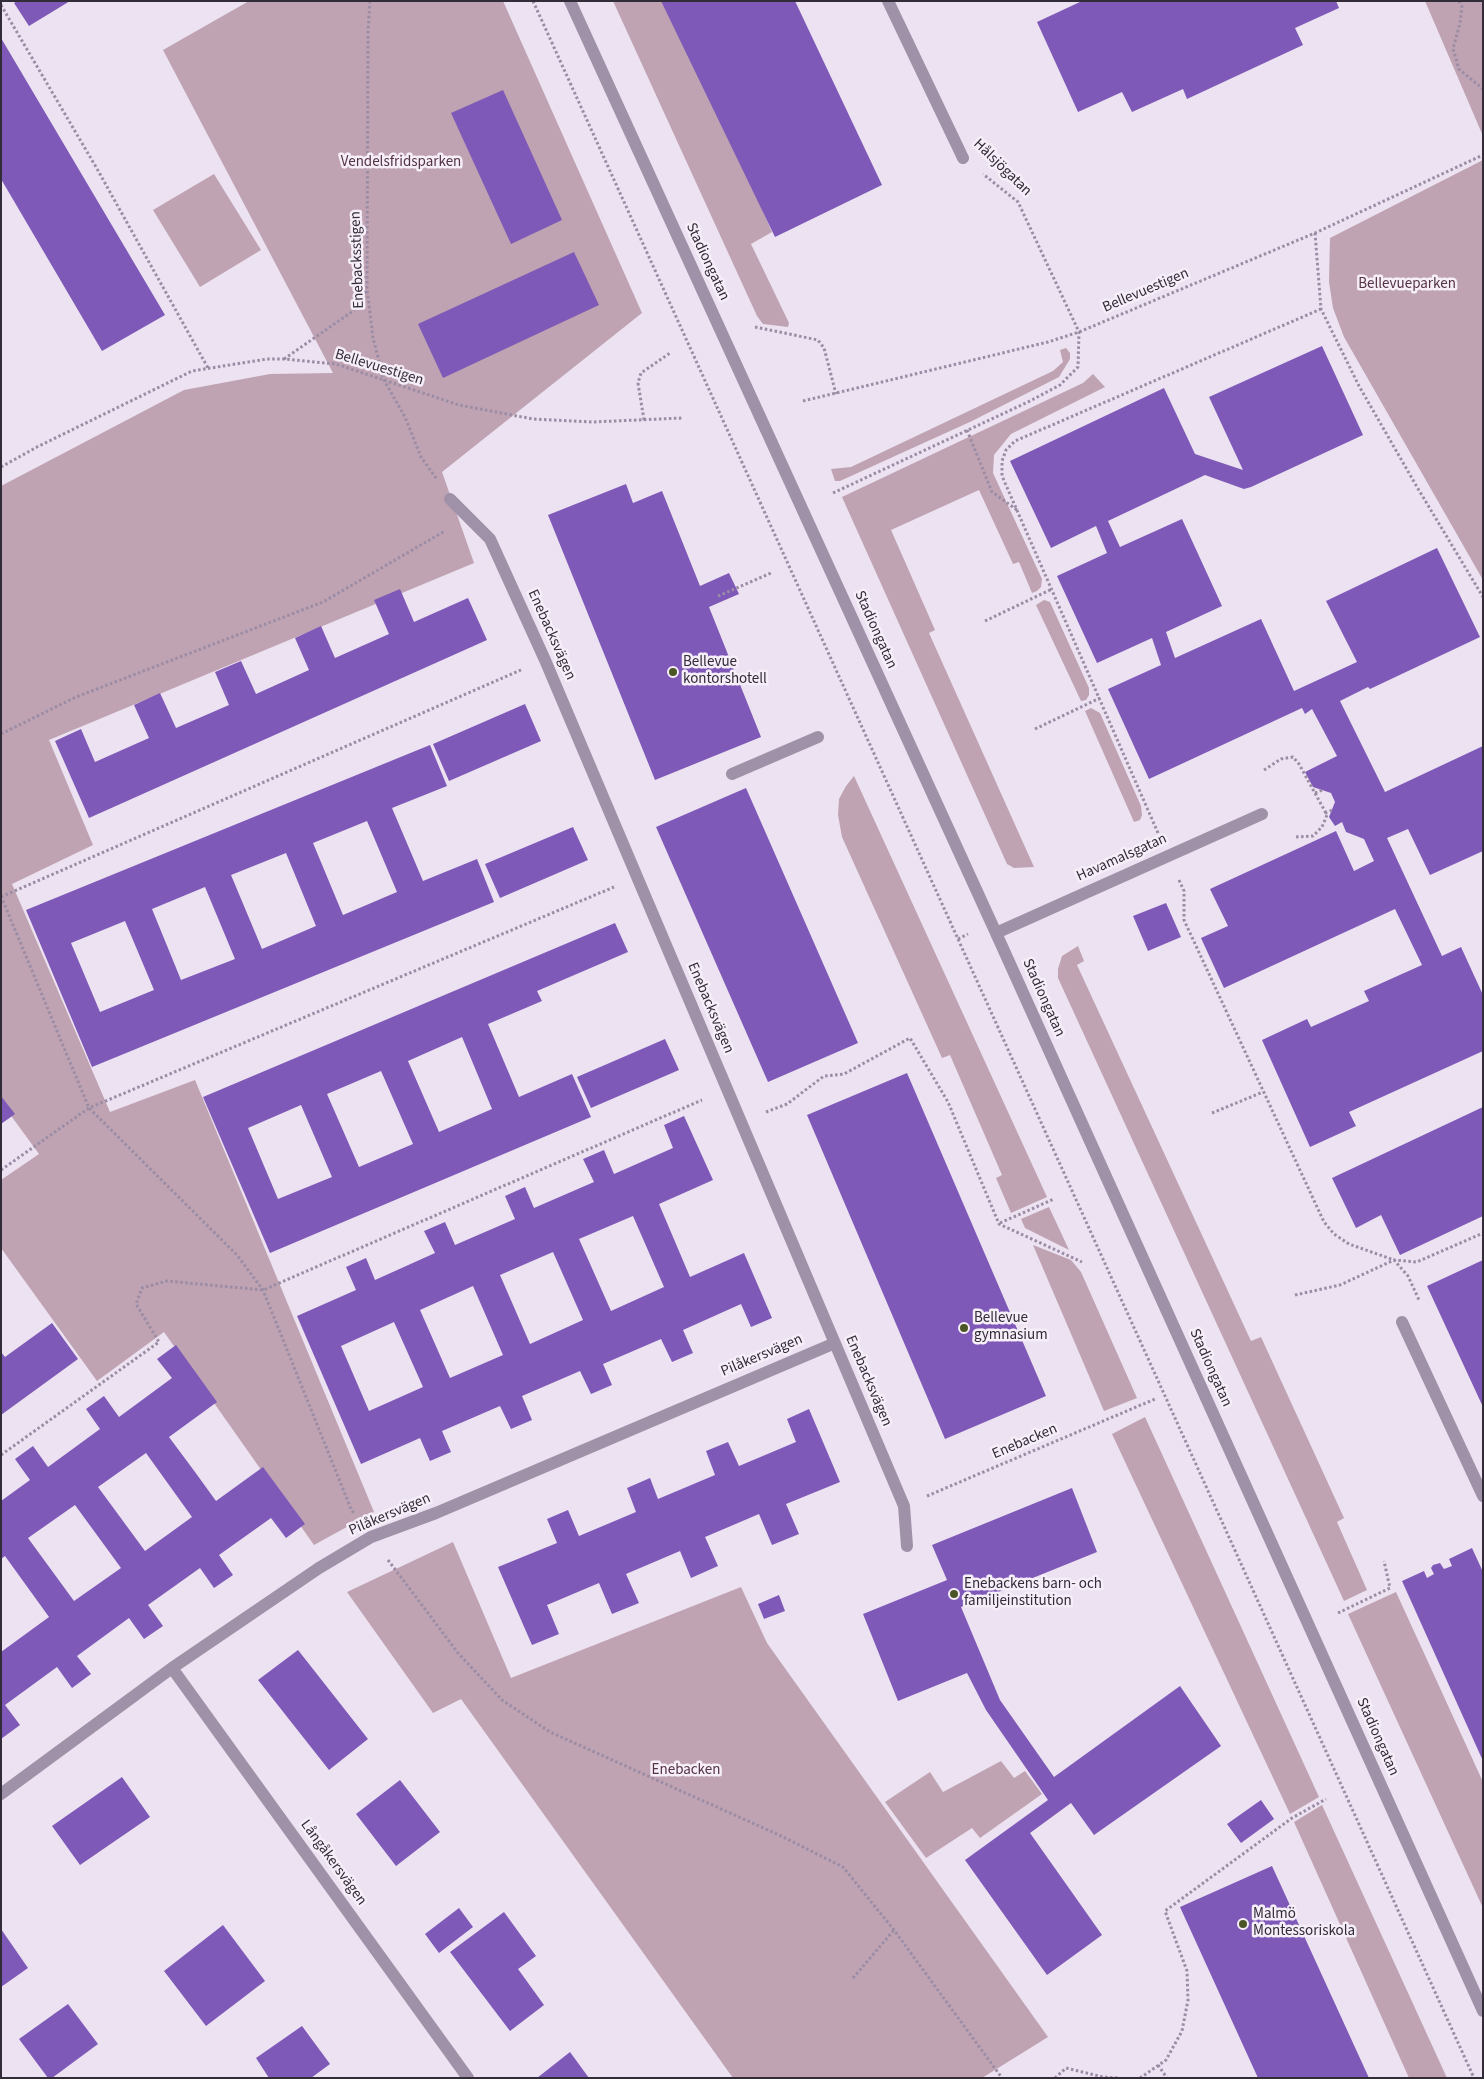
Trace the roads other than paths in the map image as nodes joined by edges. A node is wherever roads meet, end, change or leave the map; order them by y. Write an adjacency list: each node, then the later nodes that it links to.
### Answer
1 (570, 1): 8 (street, Stadiongatan)
2 (888, 1): 3 (street, Hålsjögatan)
3 (963, 158)
4 (450, 498): 10 (street, Enebacksvägen)
5 (818, 737): 6 (street)
6 (732, 774)
7 (1262, 814): 8 (street, Havamalsgatan)
8 (996, 933): 15 (street, Stadiongatan)
9 (1402, 1322): 11 (street)
10 (835, 1343): 12 (street, Enebacksvägen); 13 (street, Pilåkersvägen)
11 (1483, 1496)
12 (907, 1546)
13 (172, 1668): 14 (street, Pilåkersvägen); 16 (street, Långåkersvägen)
14 (1, 1794)
15 (1483, 2011)
16 (468, 2078)

